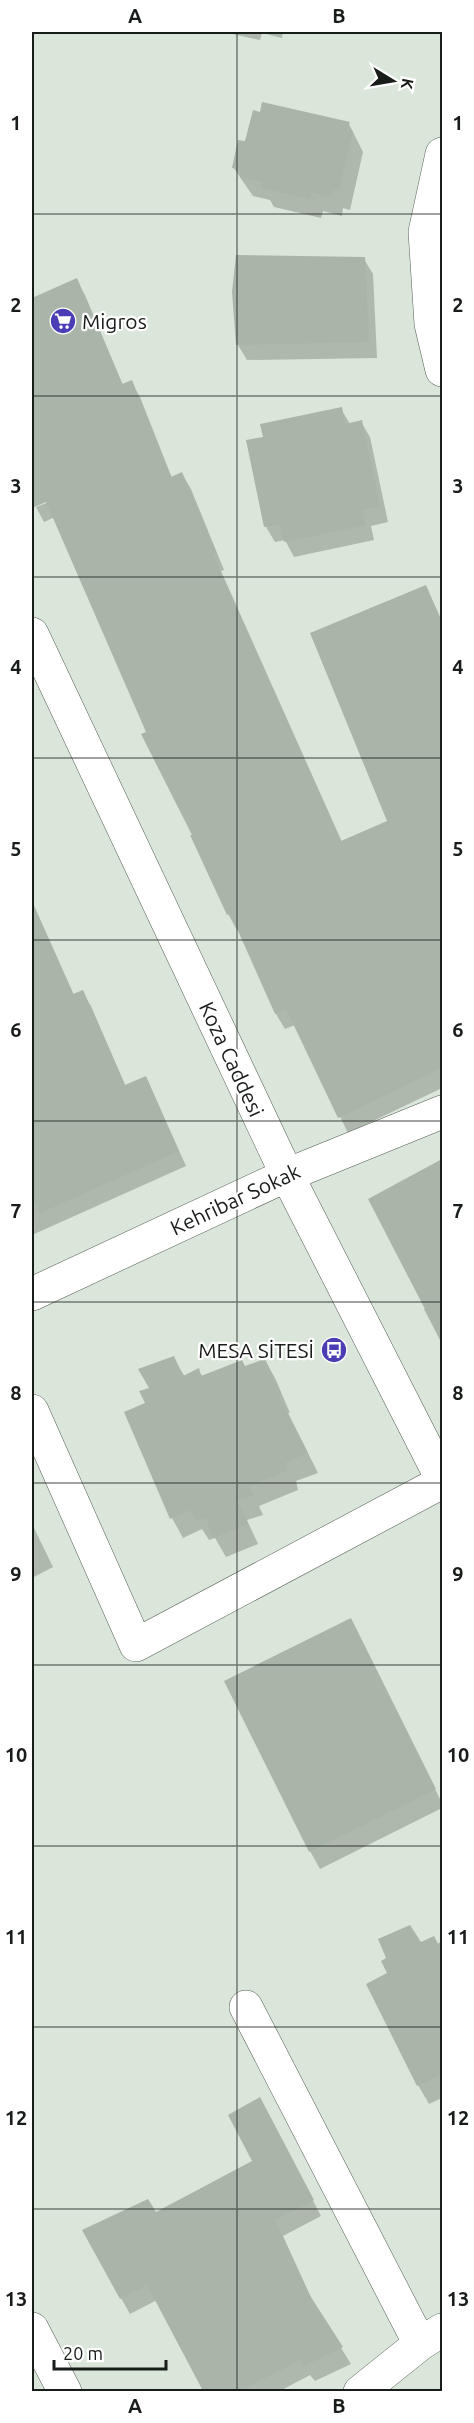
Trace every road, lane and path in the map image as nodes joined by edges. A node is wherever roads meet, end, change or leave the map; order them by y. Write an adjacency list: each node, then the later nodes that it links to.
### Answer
1 (442, 154): 2 (street)
2 (442, 370)
3 (32, 634): 5 (street, Koza Caddesi)
4 (442, 1112): 5 (street, Kehribar Sokak)
5 (287, 1174): 6 (street, Kehribar Sokak); 8 (street, Koza Caddesi)
6 (32, 1294)
7 (32, 1411): 8 (street)
8 (442, 1481)
9 (246, 2007): 11 (street)
10 (32, 2329): 12 (street)
11 (431, 2337): 13 (street)
12 (65, 2391)
13 (360, 2391)

